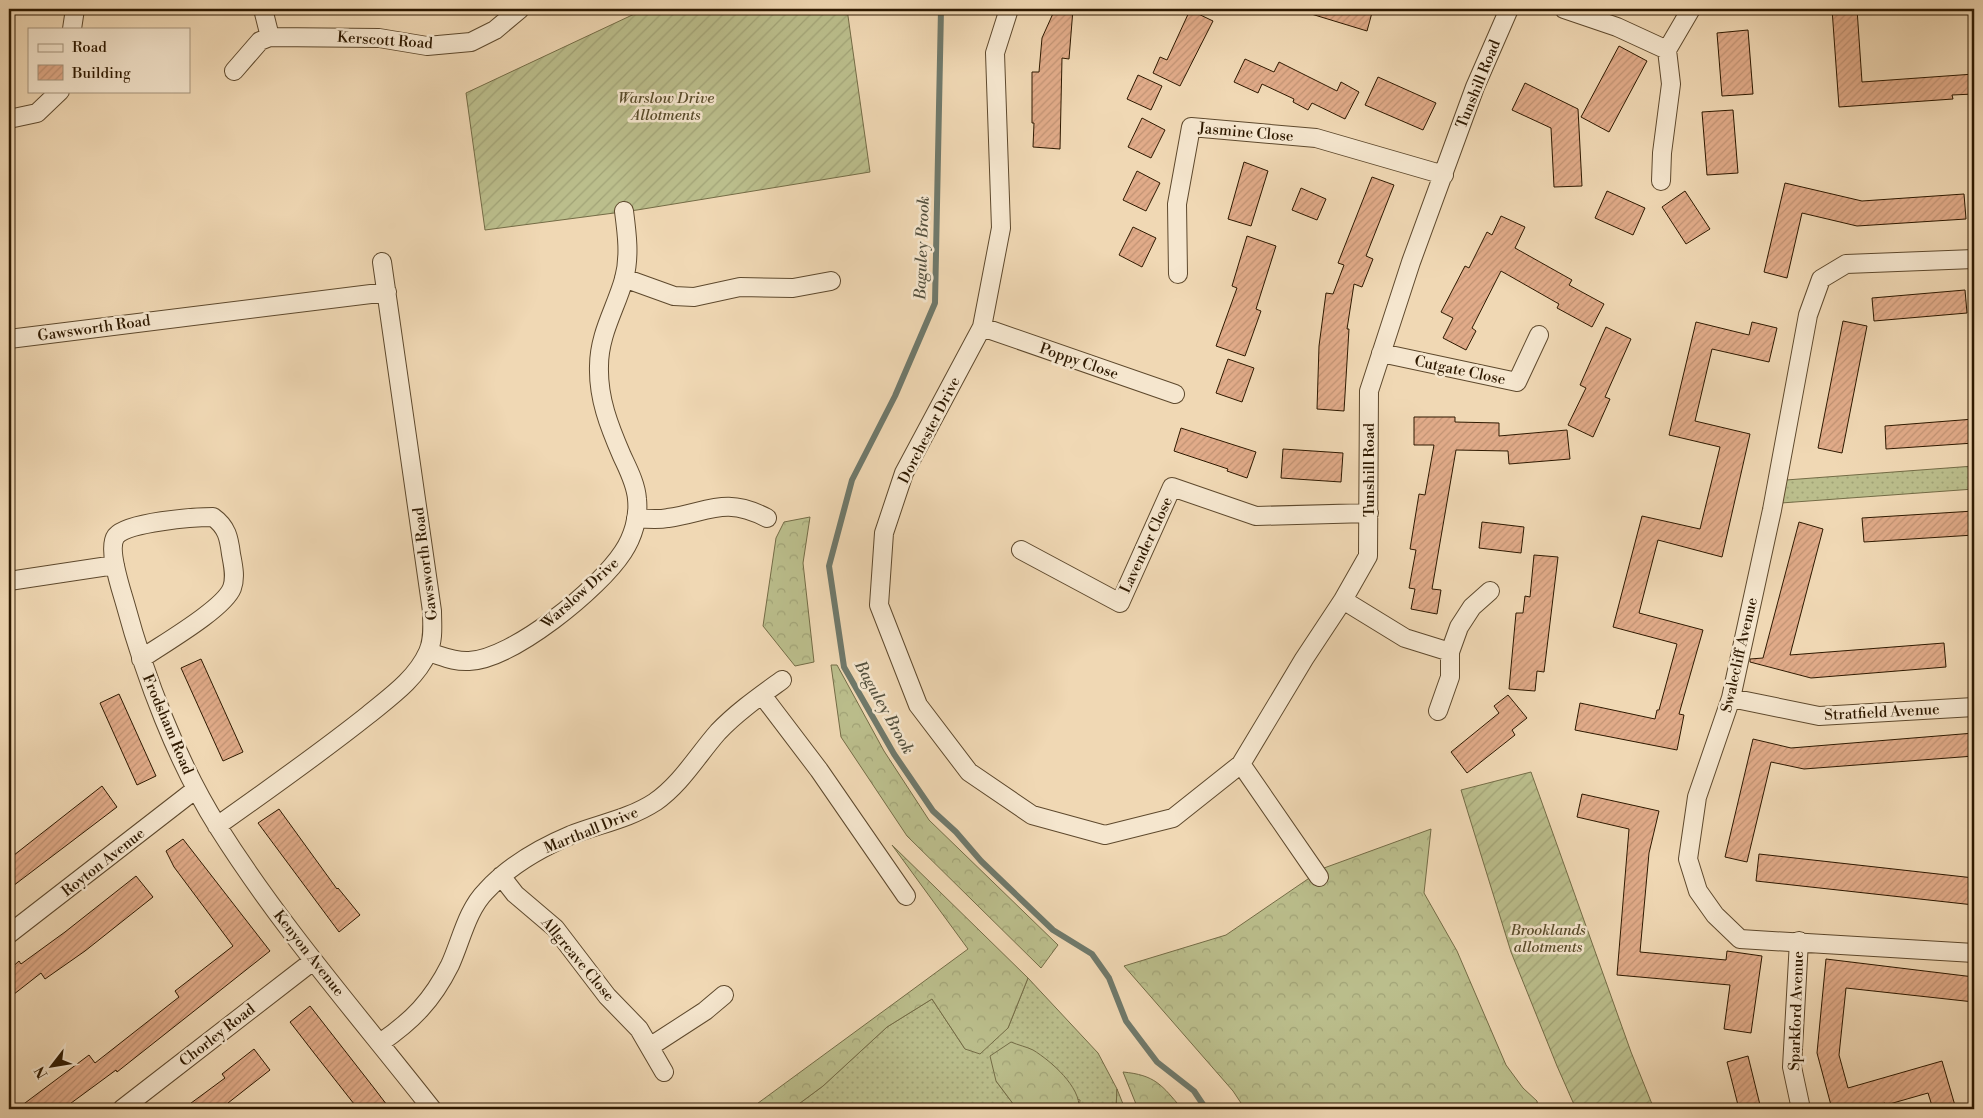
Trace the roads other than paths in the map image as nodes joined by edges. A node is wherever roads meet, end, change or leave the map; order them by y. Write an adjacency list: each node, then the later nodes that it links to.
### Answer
1 (75, 9): 8 (street)
2 (263, 9): 9 (street)
3 (520, 9): 9 (street, Kerscott Road)
4 (1009, 9): 23 (street, Dorchester Drive)
5 (1509, 9): 14 (street, Tunshill Road)
6 (1564, 9): 10 (street)
7 (1691, 9): 10 (street)
8 (72, 28)
9 (270, 37): 11 (street)
10 (1667, 50): 15 (street)
11 (234, 71)
12 (59, 92): 13 (street)
13 (9, 119)
14 (1444, 175): 19 (street, Jasmine Close); 26 (street, Tunshill Road)
15 (1661, 181)
16 (624, 212): 20 (street, Warslow Drive)
17 (1974, 259): 41 (street, Swalecliff Avenue)
18 (382, 262): 22 (street, Gawsworth Road)
19 (1178, 274)
20 (624, 278): 21 (street); 29 (street, Warslow Drive)
21 (831, 280)
22 (387, 292): 25 (street, Gawsworth Road); 36 (street, Gawsworth Road)
23 (982, 327): 27 (street, Poppy Close); 47 (street, Dorchester Drive)
24 (1539, 335): 26 (street, Cutgate Close)
25 (9, 339)
26 (1381, 353): 28 (street, Tunshill Road)
27 (1175, 394)
28 (1369, 513): 31 (street, Lavender Close); 35 (street, Tunshill Road)
29 (636, 518): 30 (street); 36 (street, Warslow Drive)
30 (767, 518)
31 (1021, 550)
32 (115, 565): 33 (street); 38 (street, Frodsham Road); 38 (street, Frodsham Road)
33 (9, 582)
34 (1490, 591): 37 (street)
35 (1343, 600): 37 (street); 44 (street, Tunshill Road)
36 (428, 652): 46 (street, Gawsworth Road)
37 (1450, 652): 43 (street)
38 (141, 659): 45 (street, Frodsham Road)
39 (782, 680): 40 (street, Marthall Drive)
40 (762, 695): 48 (street, Marthall Drive); 50 (street)
41 (1732, 698): 42 (street, Stratfield Avenue); 52 (street, Swalecliff Avenue)
42 (1974, 707)
43 (1438, 711)
44 (1241, 764): 47 (street, Tunshill Road); 49 (street)
45 (196, 789): 46 (street, Kenyon Avenue); 51 (street, Royton Avenue)
46 (218, 826): 54 (street, Kenyon Avenue)
47 (1105, 835)
48 (501, 876): 56 (street, Marthall Drive); 57 (street, Allgreave Close)
49 (1319, 877)
50 (906, 896)
51 (9, 934)
52 (1799, 941): 53 (street, Swalecliff Avenue); 61 (street, Sparkford Avenue)
53 (1974, 953)
54 (313, 961): 56 (street, Kenyon Avenue); 59 (street, Chorley Road)
55 (724, 995): 57 (street)
56 (380, 1044): 60 (street, Kenyon Avenue)
57 (651, 1046): 58 (street, Allgreave Close)
58 (664, 1072)
59 (122, 1109)
60 (432, 1109)
61 (1801, 1109)

